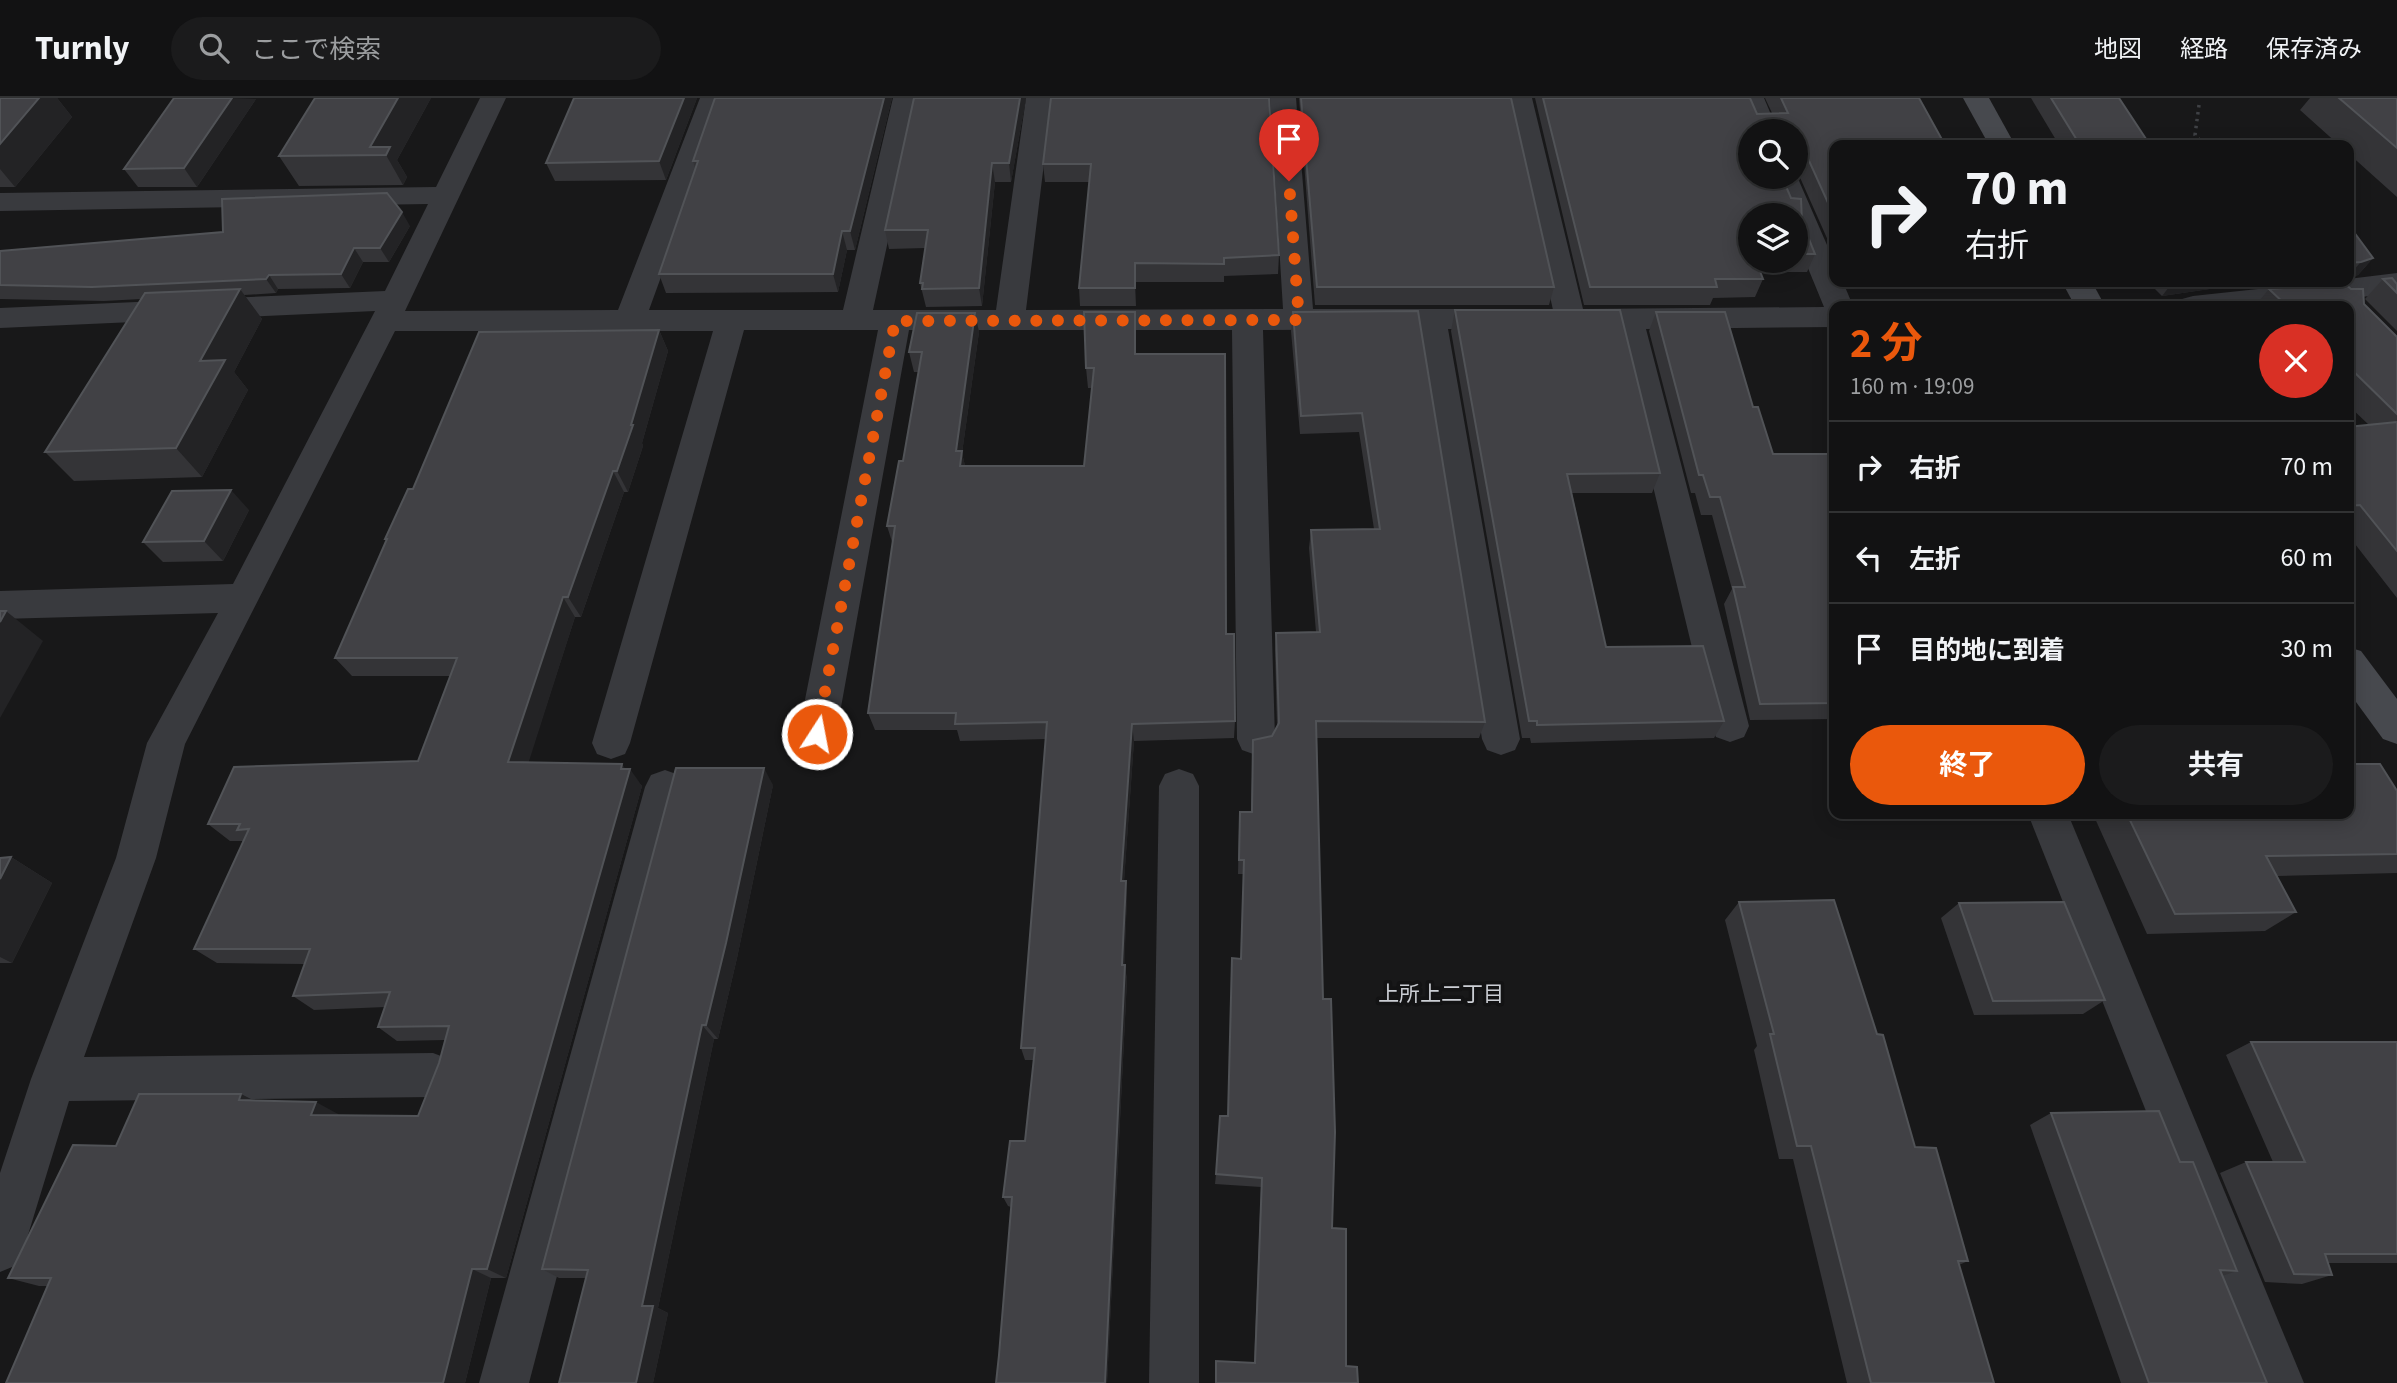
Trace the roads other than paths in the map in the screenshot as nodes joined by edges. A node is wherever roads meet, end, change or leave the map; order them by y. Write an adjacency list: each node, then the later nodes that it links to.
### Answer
1 (493, 98): 12 (street)
2 (713, 98): 27 (street)
3 (906, 98): 28 (street)
4 (1039, 98): 29 (street)
5 (1283, 98): 30 (street)
6 (1519, 98): 26 (street)
7 (1751, 98): 9 (street)
8 (1976, 98): 10 (street)
9 (1760, 119)
10 (1999, 140)
11 (1789, 189): 15 (street)
12 (443, 195): 13 (street); 20 (street)
13 (0, 202)
14 (2397, 283): 16 (street)
15 (1829, 284)
16 (2335, 290): 17 (street); 18 (street)
17 (2237, 301)
18 (2346, 301)
19 (2354, 309): 22 (street)
20 (390, 311): 23 (street); 27 (street); 34 (street)
21 (1829, 317): 24 (street)
22 (2362, 317)
23 (0, 318)
24 (1628, 318): 26 (street); 38 (street)
25 (732, 319): 27 (street); 28 (street); 42 (street)
26 (1547, 319): 31 (street)
27 (630, 320)
28 (856, 320): 32 (street)
29 (1010, 320): 32 (street); 33 (street)
30 (1299, 320): 31 (street); 33 (street)
31 (1431, 320): 40 (street)
32 (895, 321): 39 (street)
33 (1247, 321): 41 (street)
34 (244, 598): 35 (street); 47 (street)
35 (0, 605)
36 (2354, 670): 37 (street)
37 (2395, 722)
38 (1730, 726)
39 (817, 734)
40 (1501, 738)
41 (1256, 739)
42 (611, 743)
43 (1178, 786): 50 (street)
44 (665, 787): 49 (street)
45 (2050, 819): 51 (street)
46 (433, 1075): 47 (street)
47 (53, 1079): 48 (street)
48 (0, 1248)
49 (504, 1383)
50 (1174, 1383)
51 (2279, 1383)

